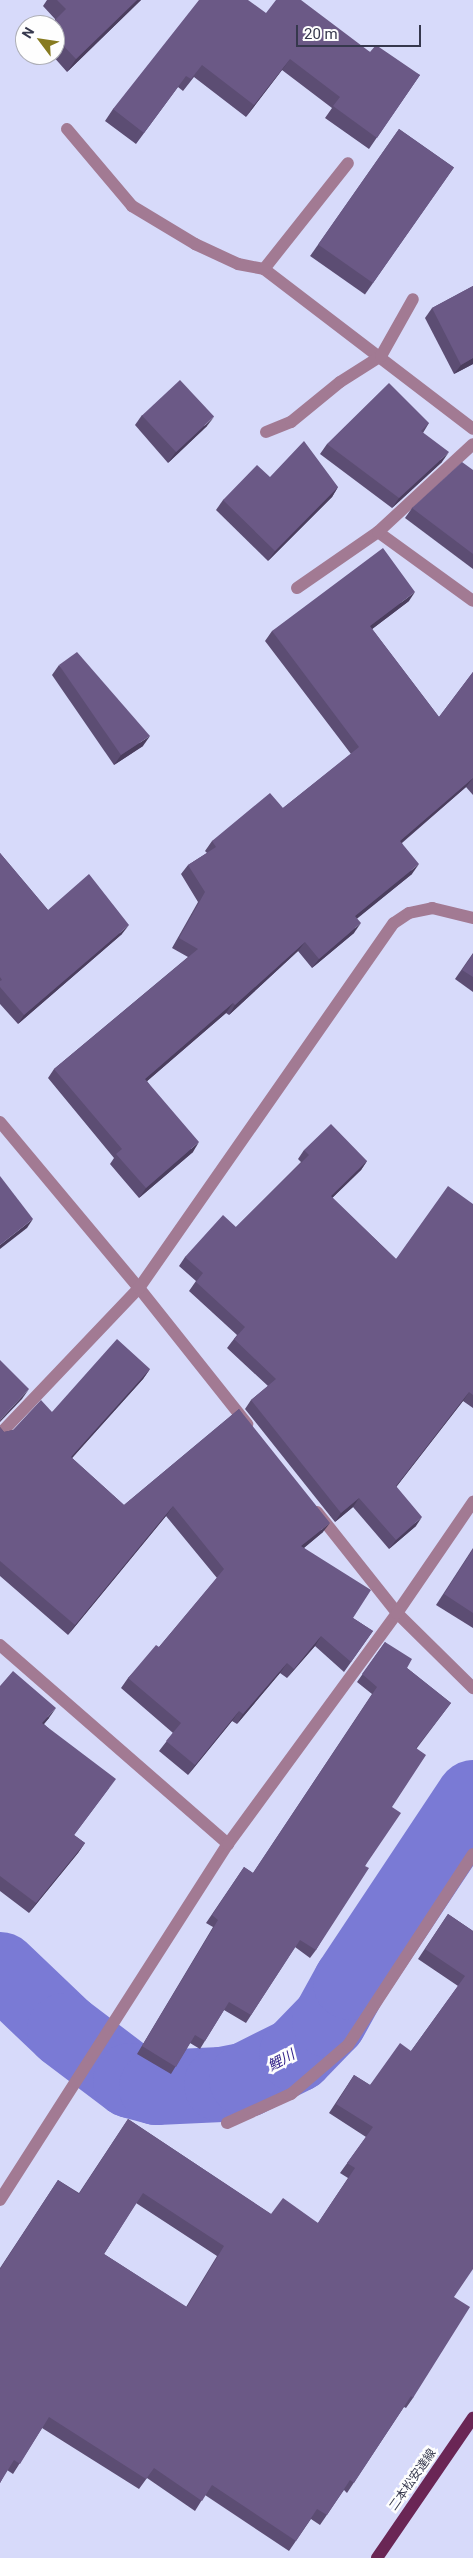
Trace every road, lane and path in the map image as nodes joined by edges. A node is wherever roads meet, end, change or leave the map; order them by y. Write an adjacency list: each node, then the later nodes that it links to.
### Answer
1 (67, 129): 3 (street)
2 (348, 163): 3 (street)
3 (264, 269): 5 (street)
4 (413, 298): 5 (street)
5 (381, 356): 6 (street); 7 (street)
6 (473, 429)
7 (266, 432)
8 (473, 444): 9 (street)
9 (378, 532): 10 (street); 11 (street)
10 (297, 588)
11 (473, 601)
12 (473, 918): 14 (street)
13 (0, 1122): 14 (street)
14 (139, 1288): 15 (street); 16 (street)
15 (0, 1434)
16 (256, 1435)
17 (473, 1502): 19 (street)
18 (311, 1505): 19 (street)
19 (397, 1614): 21 (street); 22 (street)
20 (0, 1645): 22 (street)
21 (473, 1688)
22 (228, 1844): 25 (street)
23 (473, 1854): 24 (street)
24 (227, 2123)
25 (0, 2200)
26 (473, 2418): 27 (main road, 二本松安達線)
27 (376, 2558)

